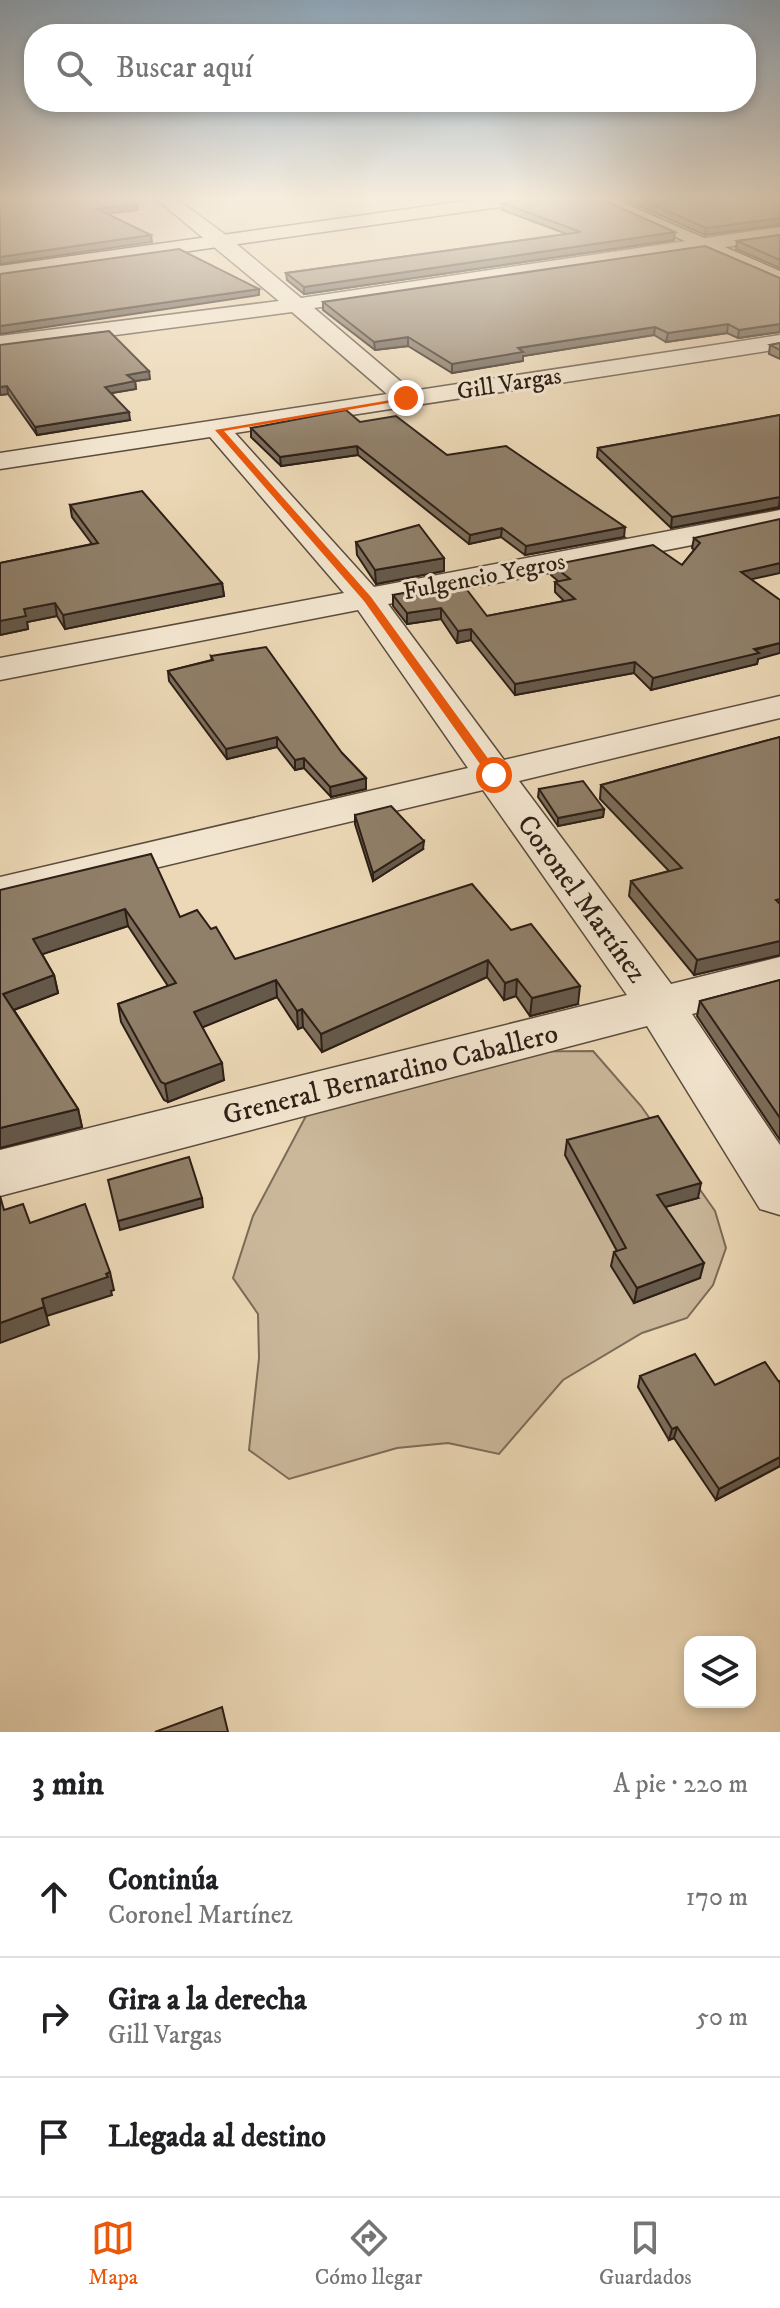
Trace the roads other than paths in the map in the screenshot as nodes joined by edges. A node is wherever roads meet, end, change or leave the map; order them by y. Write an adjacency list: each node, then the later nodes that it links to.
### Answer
1 (263, 278): 3 (street)
2 (481, 278): 3 (street)
3 (294, 305): 5 (street); 6 (street)
4 (780, 342): 6 (street, Gill Vargas)
5 (0, 343)
6 (406, 398): 7 (street, Gill Vargas)
7 (218, 430): 8 (street, Gill Vargas); 10 (street, Coronel Martínez)
8 (0, 461)
9 (780, 519): 10 (street, Fulgencio Yegros)
10 (367, 599): 11 (street, Fulgencio Yegros); 13 (street, Coronel Martínez)
11 (0, 669)
12 (780, 707): 13 (street)
13 (494, 775): 14 (street); 16 (street, Coronel Martínez)
14 (0, 891)
15 (780, 974): 16 (street, Greneral Bernardino Caballero)
16 (659, 1004): 17 (street, Greneral Bernardino Caballero); 18 (street, Coronel Martínez)
17 (0, 1173)
18 (780, 1192)

